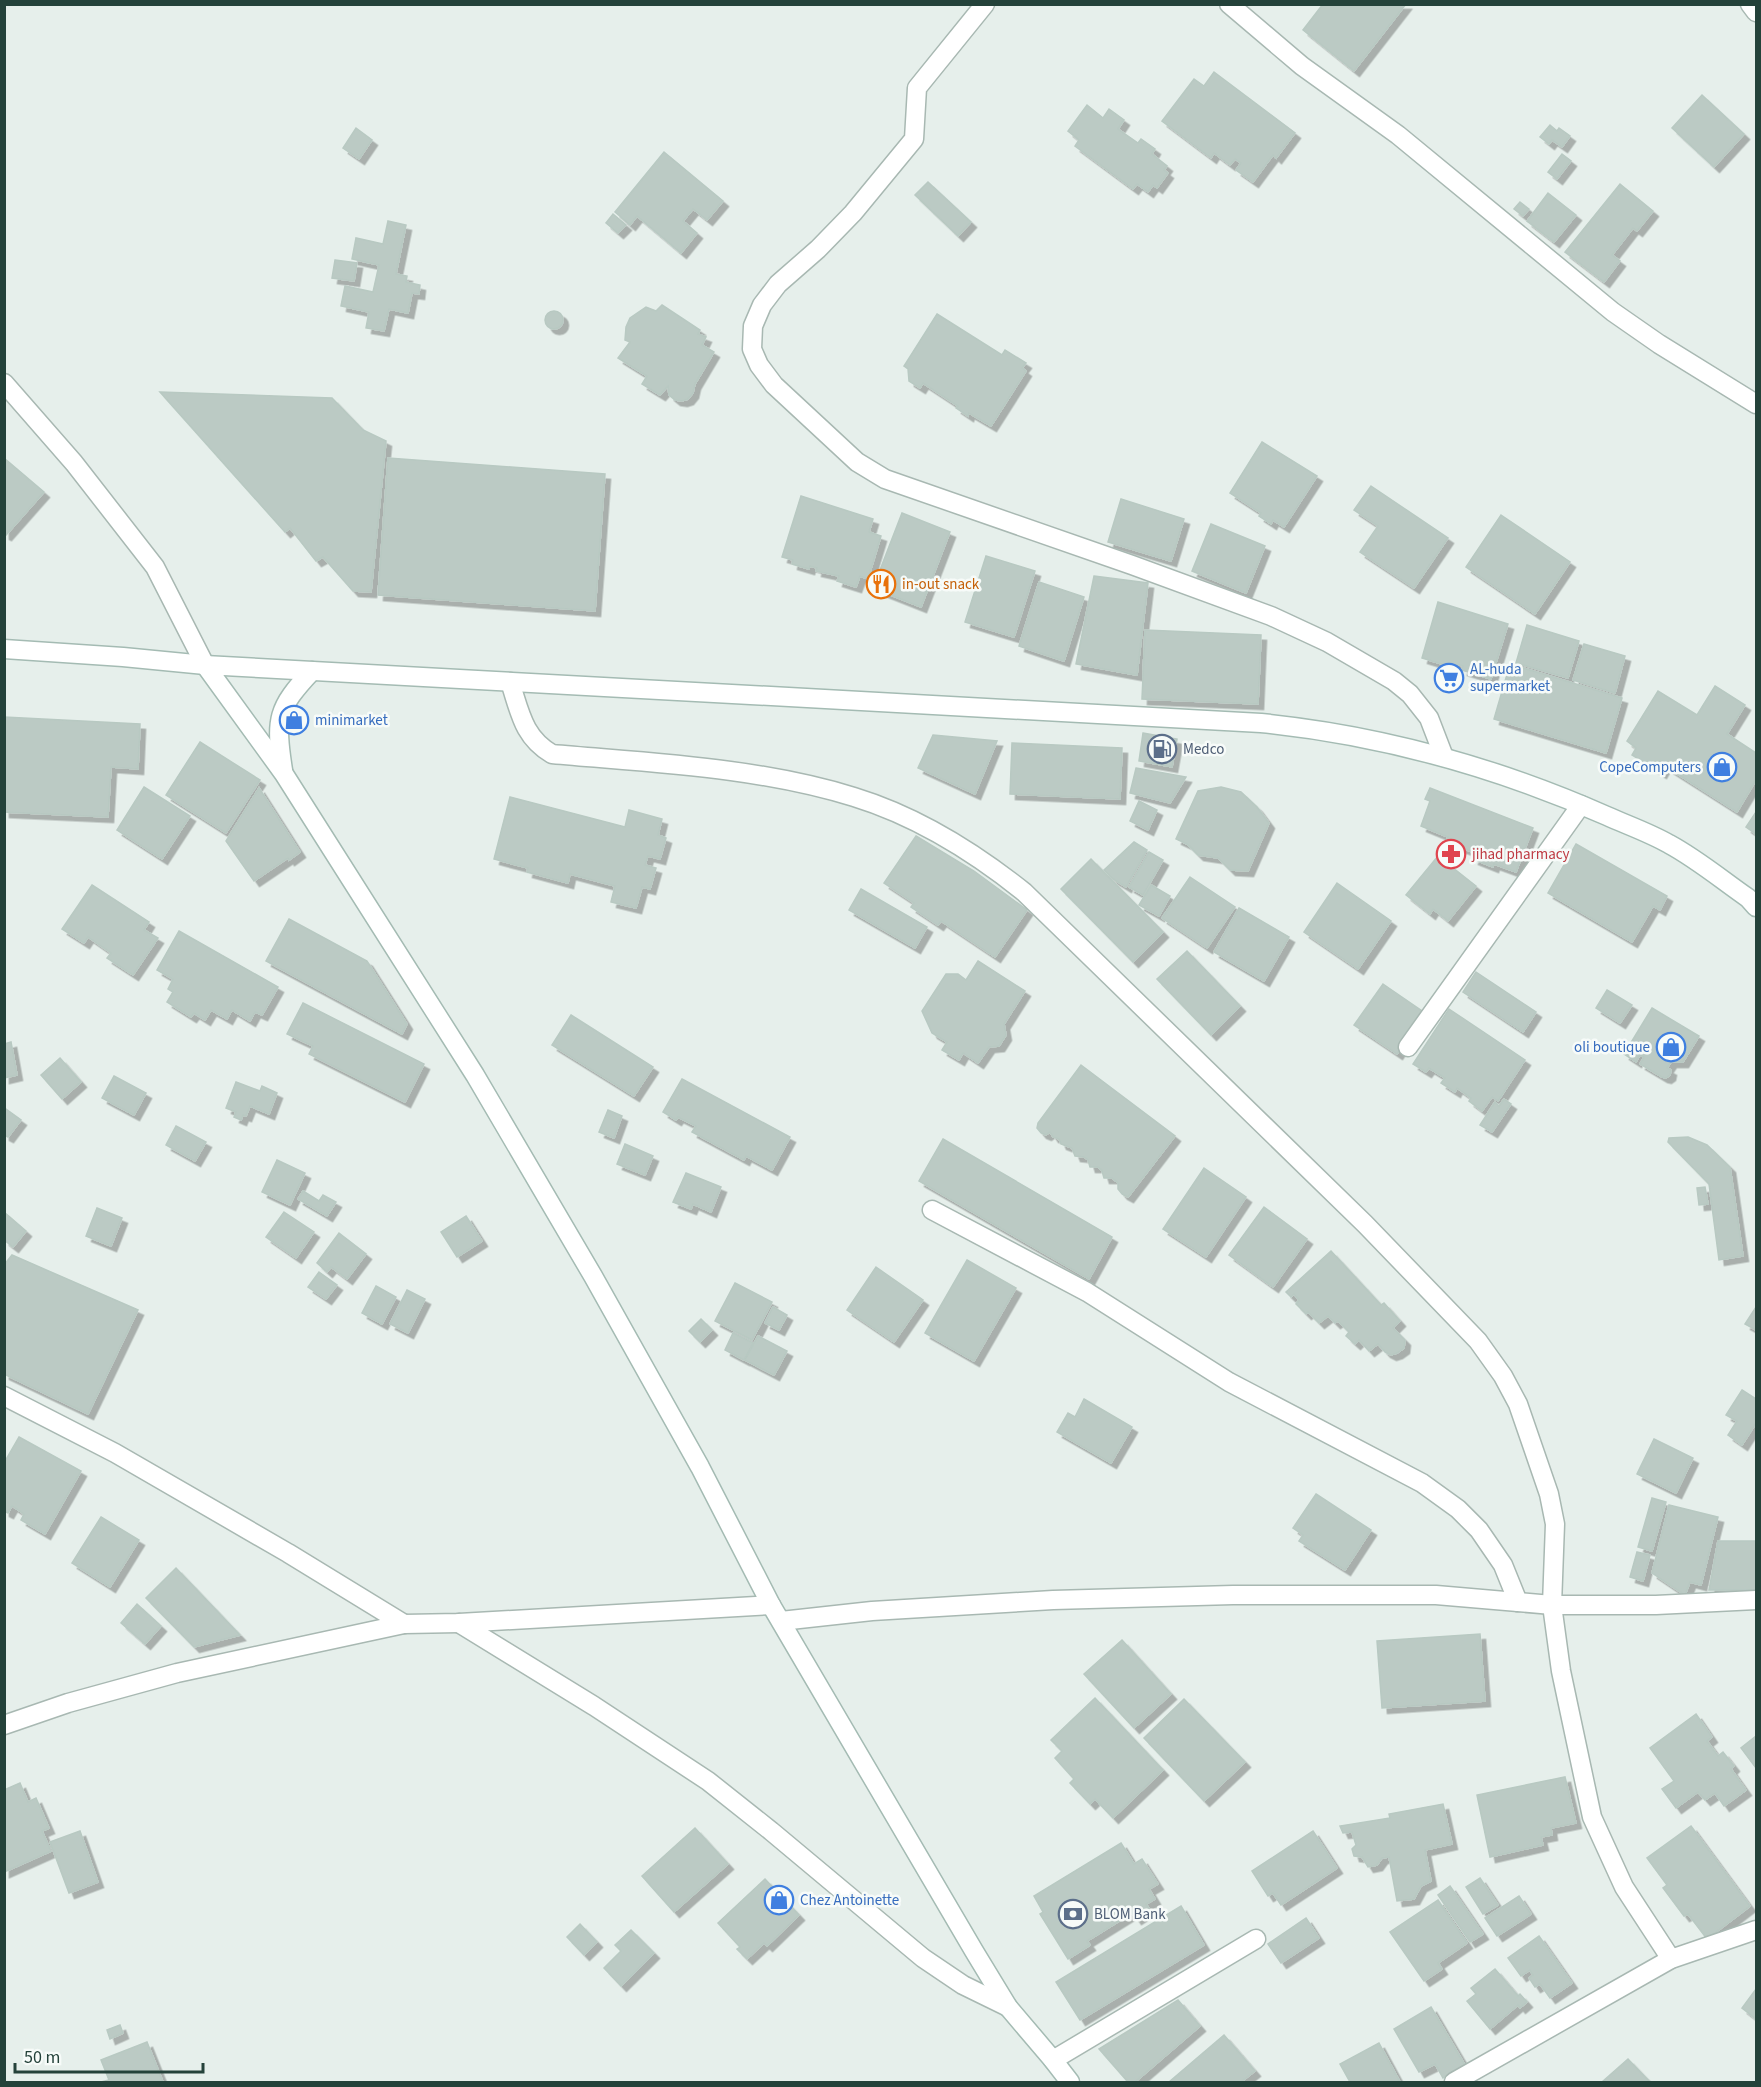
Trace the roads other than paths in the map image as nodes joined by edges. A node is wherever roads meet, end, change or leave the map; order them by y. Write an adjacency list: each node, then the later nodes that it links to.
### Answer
1 (985, 4): 11 (street)
2 (1228, 4): 6 (street)
3 (1750, 4): 4 (street)
4 (1756, 12)
5 (4, 383): 8 (street)
6 (1756, 404)
7 (4, 649): 8 (street)
8 (205, 665): 9 (street); 12 (street)
9 (312, 671): 10 (street); 12 (street)
10 (510, 682): 11 (street); 21 (street)
11 (1444, 757): 13 (street)
12 (284, 774): 20 (street)
13 (1581, 805): 14 (street); 15 (street)
14 (1756, 907)
15 (1408, 1047)
16 (932, 1210): 19 (street)
17 (4, 1396): 24 (street)
18 (1756, 1600): 21 (street)
19 (1518, 1602): 21 (street); 22 (street)
20 (771, 1605): 22 (street); 23 (street)
21 (1552, 1605): 28 (street)
22 (782, 1621): 29 (street)
23 (459, 1623): 24 (street); 29 (street)
24 (404, 1624): 25 (street)
25 (4, 1725)
26 (1756, 1930): 28 (street)
27 (1256, 1939): 30 (street)
28 (1671, 1959): 32 (street)
29 (1008, 2007): 30 (street)
30 (1053, 2060): 31 (street)
31 (1068, 2082)
32 (1454, 2082)

